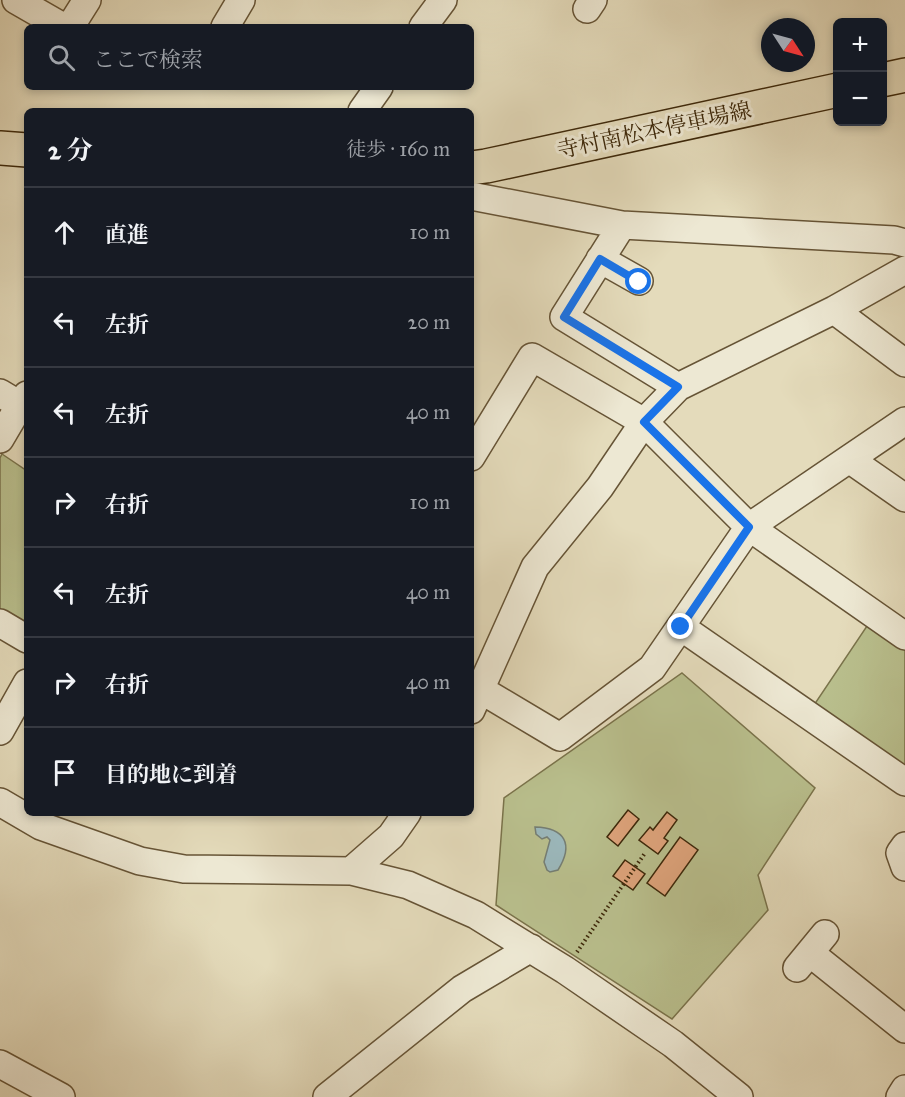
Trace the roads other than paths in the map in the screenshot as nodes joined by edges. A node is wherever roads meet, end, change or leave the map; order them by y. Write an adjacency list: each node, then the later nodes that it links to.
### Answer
1 (16, 0): 5 (street)
2 (87, 0): 6 (street)
3 (242, 0): 7 (street)
4 (441, 0): 8 (street)
5 (58, 24)
6 (72, 24)
7 (227, 24)
8 (425, 24)
9 (905, 75): 10 (main road)
10 (887, 79)
11 (377, 90): 13 (street)
12 (833, 91): 16 (main road, 寺村南松本停車場線)
13 (365, 108)
14 (0, 148): 15 (main road)
15 (24, 150)
16 (474, 168)
17 (474, 196): 18 (street)
18 (622, 225): 19 (street); 20 (street)
19 (905, 243)
20 (600, 259): 22 (street); 25 (street)
21 (905, 270): 23 (street)
22 (639, 282)
23 (834, 310): 24 (street); 25 (street)
24 (905, 363)
25 (678, 387): 28 (street)
26 (16, 397): 29 (street)
27 (905, 421): 31 (street)
28 (644, 422): 30 (street); 33 (street); 39 (street)
29 (0, 439)
30 (474, 452)
31 (849, 459): 32 (street); 33 (street)
32 (905, 498)
33 (749, 527): 35 (street); 36 (street)
34 (0, 623): 37 (street)
35 (681, 627): 39 (street); 41 (street)
36 (905, 636)
37 (24, 637)
38 (24, 688): 40 (street)
39 (474, 695)
40 (0, 731)
41 (905, 782)
42 (0, 802): 46 (street)
43 (405, 816): 46 (street)
44 (905, 846): 45 (street)
45 (905, 867)
46 (351, 871): 47 (street)
47 (531, 948): 53 (street); 54 (street)
48 (811, 952): 49 (street)
49 (905, 1029)
50 (0, 1064): 52 (street)
51 (905, 1089): 55 (street)
52 (61, 1097)
53 (327, 1097)
54 (739, 1097)
55 (900, 1097)

